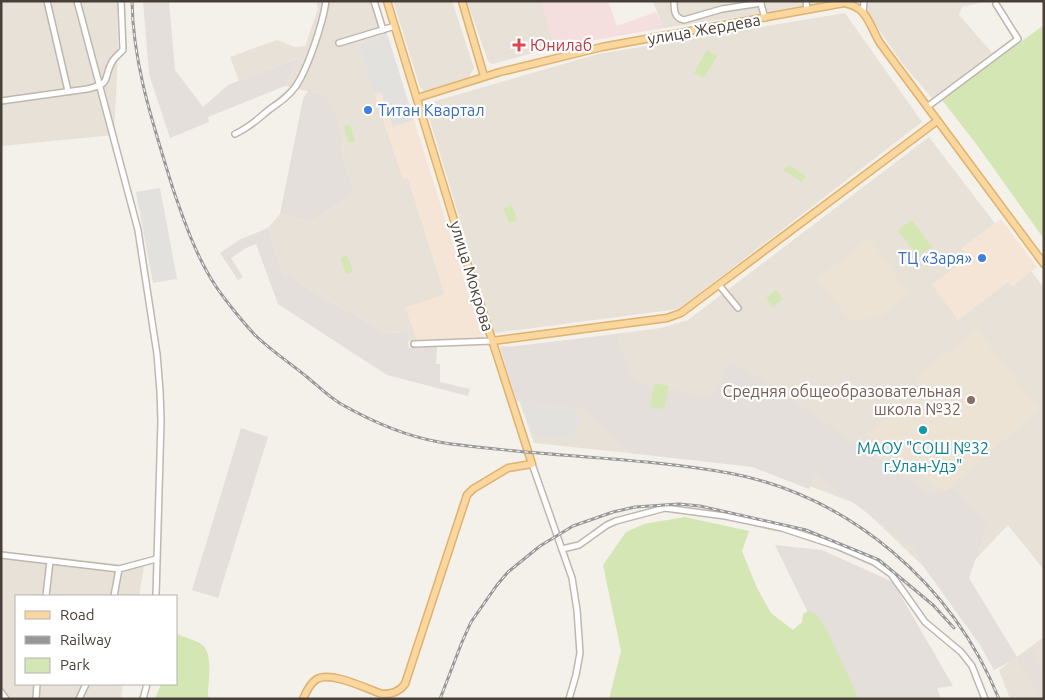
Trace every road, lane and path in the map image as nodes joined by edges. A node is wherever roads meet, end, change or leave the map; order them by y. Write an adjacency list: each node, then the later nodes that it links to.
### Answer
1 (47, 1): 21 (street)
2 (78, 1): 20 (street)
3 (121, 1): 20 (street)
4 (326, 1): 26 (street)
5 (374, 1): 17 (street)
6 (387, 1): 16 (main road, улица Мокрова)
7 (462, 1): 19 (main road)
8 (674, 1): 11 (street)
9 (806, 1): 13 (street)
10 (864, 1): 14 (street)
11 (761, 2): 15 (street)
12 (996, 4): 24 (street)
13 (808, 10): 14 (main road, улица Жердева); 15 (main road, улица Жердева)
14 (863, 12): 24 (main road)
15 (765, 18): 19 (main road, улица Жердева)
16 (395, 26): 17 (street); 22 (main road, улица Мокрова)
17 (384, 30): 18 (street)
18 (339, 43)
19 (484, 76): 22 (main road, улица Жердева)
20 (100, 86): 21 (street); 35 (street)
21 (68, 91): 23 (street)
22 (417, 98): 30 (main road, улица Мокрова)
23 (1, 101)
24 (927, 107): 25 (main road)
25 (937, 121): 27 (main road); 28 (main road)
26 (235, 134)
27 (1044, 264)
28 (719, 284): 29 (street); 30 (main road)
29 (738, 308)
30 (492, 341): 31 (street); 32 (main road, улица Мокрова)
31 (414, 344)
32 (532, 464): 33 (street, улица Мокрова); 49 (main road)
33 (562, 549): 50 (street, улица Мокрова); 51 (street)
34 (1, 555): 36 (street)
35 (156, 559): 37 (street); 40 (street)
36 (50, 561): 37 (street); 38 (street)
37 (119, 569): 39 (street)
38 (46, 595)
39 (114, 595)
40 (156, 595)
41 (37, 685): 46 (street)
42 (86, 685): 47 (street)
43 (147, 685): 48 (street)
44 (1, 692): 45 (street)
45 (6, 699)
46 (36, 699)
47 (79, 699)
48 (143, 699)
49 (304, 699)
50 (569, 699)
51 (985, 699)

